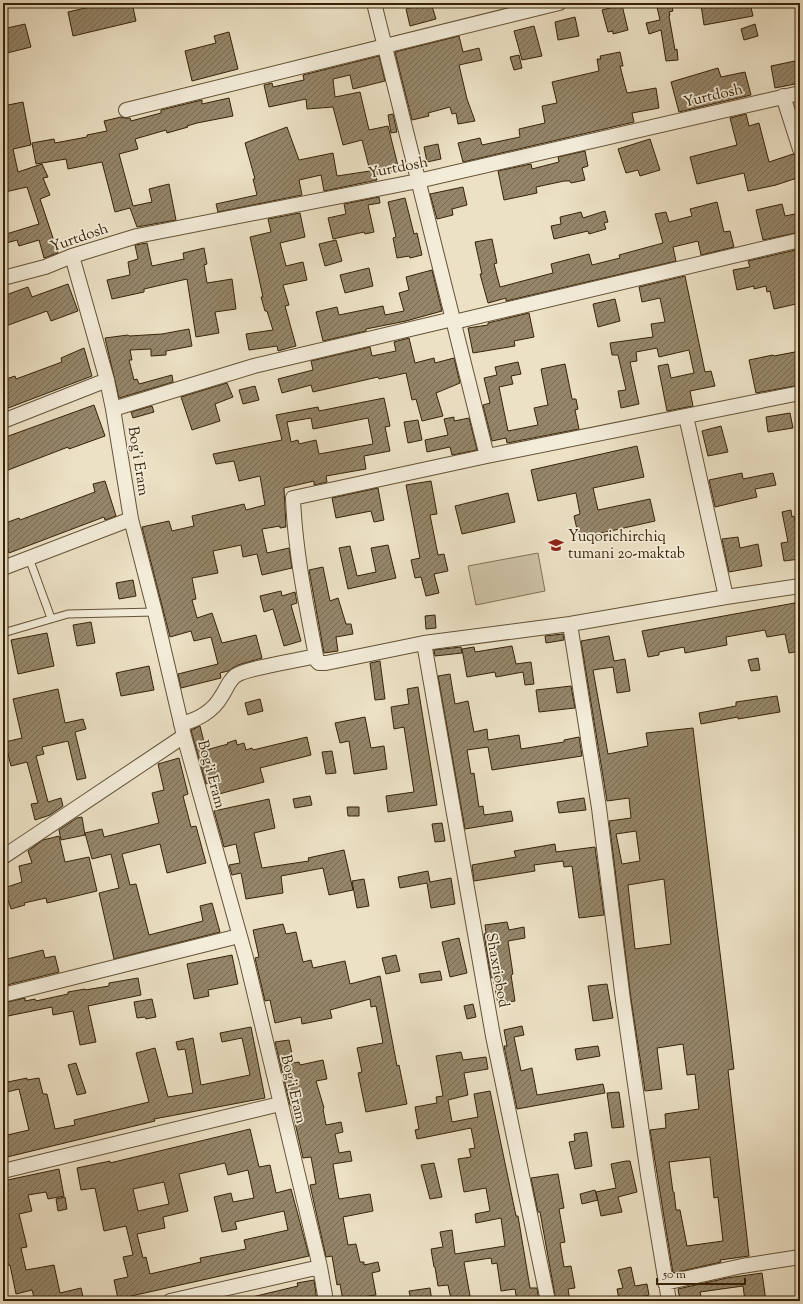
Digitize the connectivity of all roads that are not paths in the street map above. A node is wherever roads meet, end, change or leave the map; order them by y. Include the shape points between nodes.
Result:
1 (374, 3) edge
2 (559, 3) edge
3 (384, 46) junction
4 (800, 93) edge
5 (783, 96) junction
6 (126, 110) dead end
7 (800, 149) edge
8 (418, 181) junction
9 (800, 240) edge
10 (72, 256) junction
11 (3, 278) edge
12 (454, 320) junction
13 (107, 380) junction
14 (800, 392) edge
15 (113, 409) junction
16 (686, 416) junction
17 (3, 421) edge
18 (487, 456) junction
19 (131, 519) junction
20 (29, 558) junction
21 (3, 568) edge
22 (800, 586) edge
23 (726, 597) junction
24 (155, 612) junction
25 (51, 618) junction
26 (570, 624) junction
27 (3, 633) edge
28 (424, 643) junction
29 (316, 656) junction
30 (183, 730) junction
31 (3, 857) edge
32 (239, 936) junction
33 (3, 995) edge
34 (280, 1104) junction
35 (3, 1171) edge
36 (800, 1257) edge
37 (320, 1267) junction
38 (665, 1283) junction
39 (170, 1301) edge
40 (326, 1301) edge
41 (548, 1301) edge
42 (669, 1301) edge

1 - 3 street
2 - 3 street
3 - 6 street
3 - 8 street
4 - 5 street, Yurtdosh
5 - 7 street
5 - 8 street, Yurtdosh
8 - 10 street, Yurtdosh via 137,236
8 - 12 street
9 - 12 street
10 - 11 street, Yurtdosh via 45,267
10 - 13 street, Bog'i Eram
12 - 15 street via 254,366
12 - 18 street
13 - 15 street, Bog'i Eram
13 - 17 street
14 - 16 street
15 - 19 street, Bog'i Eram
16 - 18 street
16 - 23 street
18 - 29 street via 293,498 307,612
19 - 20 street
19 - 24 street, Bog'i Eram
20 - 21 street
20 - 25 lane
22 - 23 street
23 - 26 street
24 - 25 lane via 68,614
24 - 30 street, Bog'i Eram
25 - 27 lane
26 - 28 street
26 - 38 street via 599,808 623,1000
28 - 29 street via 326,664 320,664
28 - 41 street, Shaxriobod via 492,1036
29 - 30 street via 236,676 211,709
30 - 31 street
30 - 32 street, Bog'i Eram
32 - 33 street
32 - 34 street, Bog'i Eram
34 - 35 street
34 - 37 street, Bog'i Eram
36 - 38 street via 742,1266
37 - 39 street
37 - 40 street, Bog'i Eram
38 - 42 street

